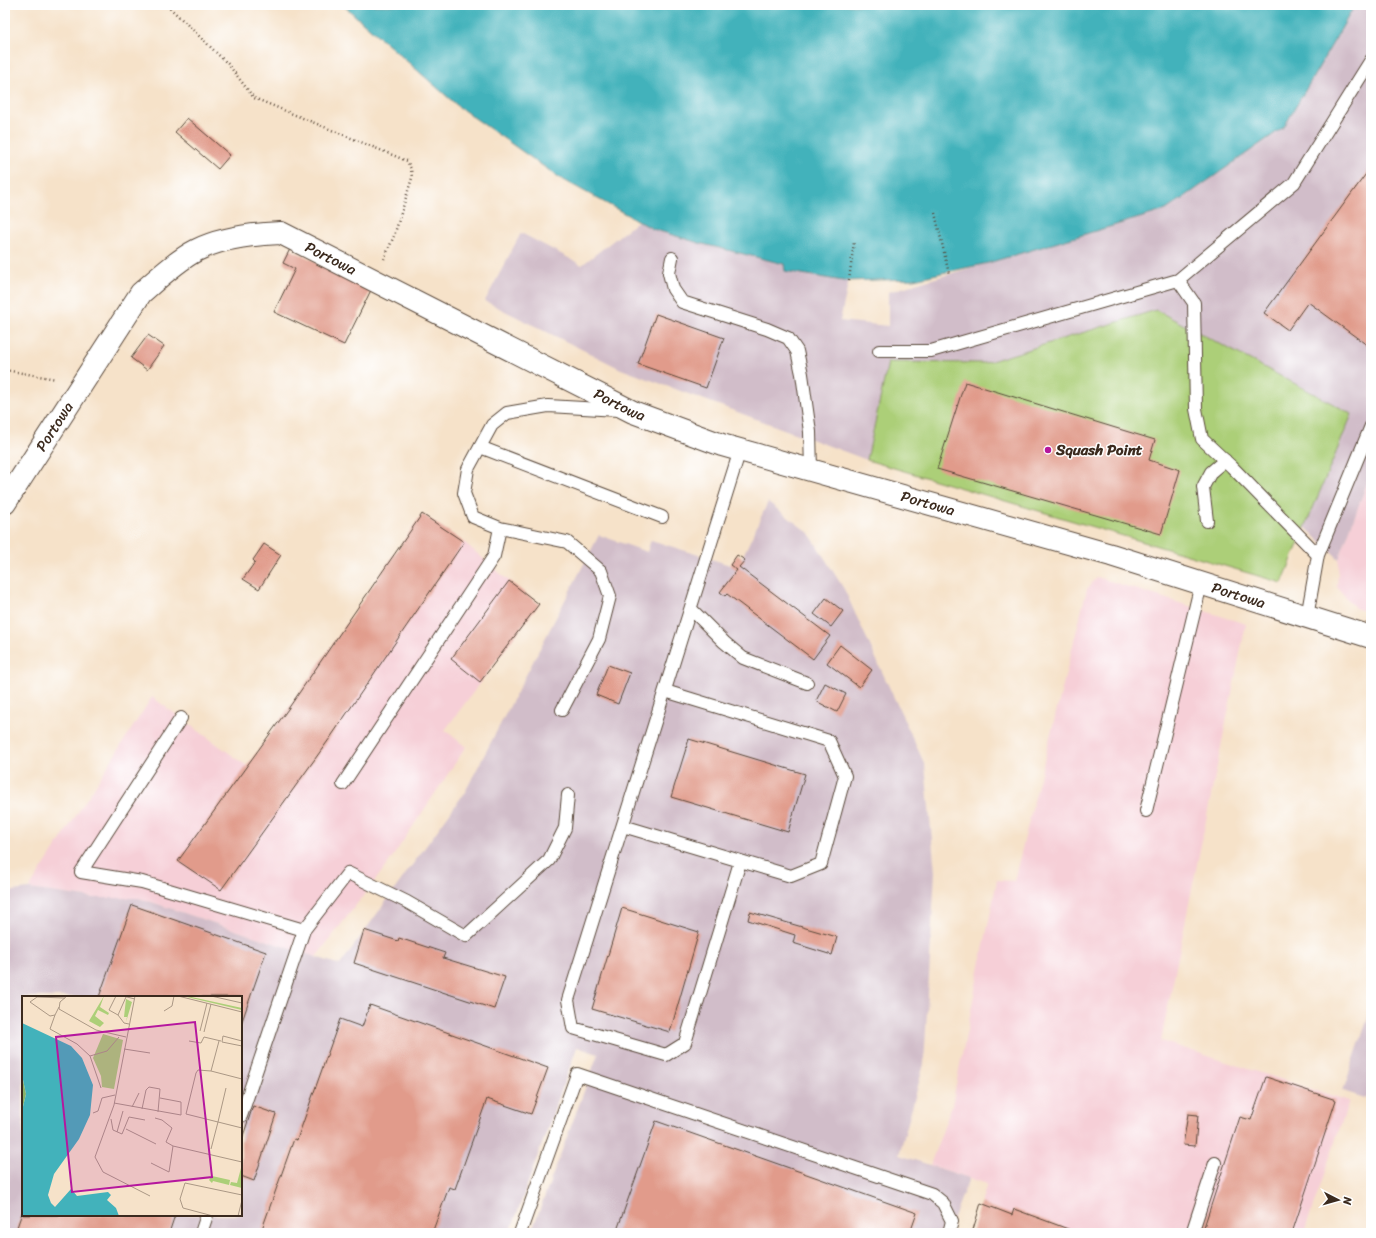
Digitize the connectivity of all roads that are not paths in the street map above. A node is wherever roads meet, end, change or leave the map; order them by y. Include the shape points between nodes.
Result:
1 (1371, 60) edge
2 (672, 258) dead end
3 (1178, 280) junction
4 (880, 351) dead end
5 (633, 412) junction
6 (1371, 426) edge
7 (480, 447) junction
8 (740, 450) junction
9 (1225, 460) junction
10 (811, 470) junction
11 (5, 503) edge
12 (662, 517) dead end
13 (1207, 522) dead end
14 (500, 528) junction
15 (1318, 555) junction
16 (1201, 584) junction
17 (691, 609) junction
18 (1307, 617) junction
19 (1371, 637) edge
20 (807, 683) dead end
21 (665, 691) junction
22 (562, 710) dead end
23 (181, 718) dead end
24 (343, 784) dead end
25 (568, 795) dead end
26 (1146, 811) dead end
27 (623, 826) junction
28 (740, 862) junction
29 (304, 930) junction
30 (242, 1113) edge
31 (1215, 1163) dead end
32 (207, 1216) edge
33 (201, 1233) edge
34 (520, 1233) edge
35 (949, 1233) edge
36 (1192, 1233) edge

1 - 3 lane via 1294,183
2 - 10 lane via 669,273 673,289 682,302 767,329 788,338 797,351 810,432
3 - 4 lane via 931,350
3 - 9 lane via 1194,303 1196,409 1202,439
5 - 7 lane via 548,406 507,413 492,425
5 - 8 street, Portowa
5 - 11 street, Portowa via 281,233 260,234 226,240 197,250 141,292
6 - 15 lane
7 - 12 lane
7 - 14 lane via 468,469 464,493 473,517
8 - 10 street, Portowa
8 - 17 lane
9 - 13 lane via 1211,472 1203,487
9 - 15 lane
10 - 16 street, Portowa via 1111,555
14 - 22 lane via 567,542 601,571 610,596 599,639
14 - 24 lane via 494,556
15 - 18 lane
16 - 18 street, Portowa
16 - 26 lane
17 - 20 lane via 743,658
17 - 21 lane
18 - 19 street, Portowa
21 - 27 lane
21 - 28 lane via 829,741 845,776 821,864 791,876
23 - 29 lane via 81,872 142,882
25 - 29 lane via 565,828 549,860 466,936 407,902 348,873
27 - 28 lane
27 - 28 lane via 568,1000 573,1028 666,1055 685,1043
29 - 30 lane
31 - 36 lane
32 - 33 lane
34 - 35 lane via 576,1074 932,1194 943,1203 952,1221

